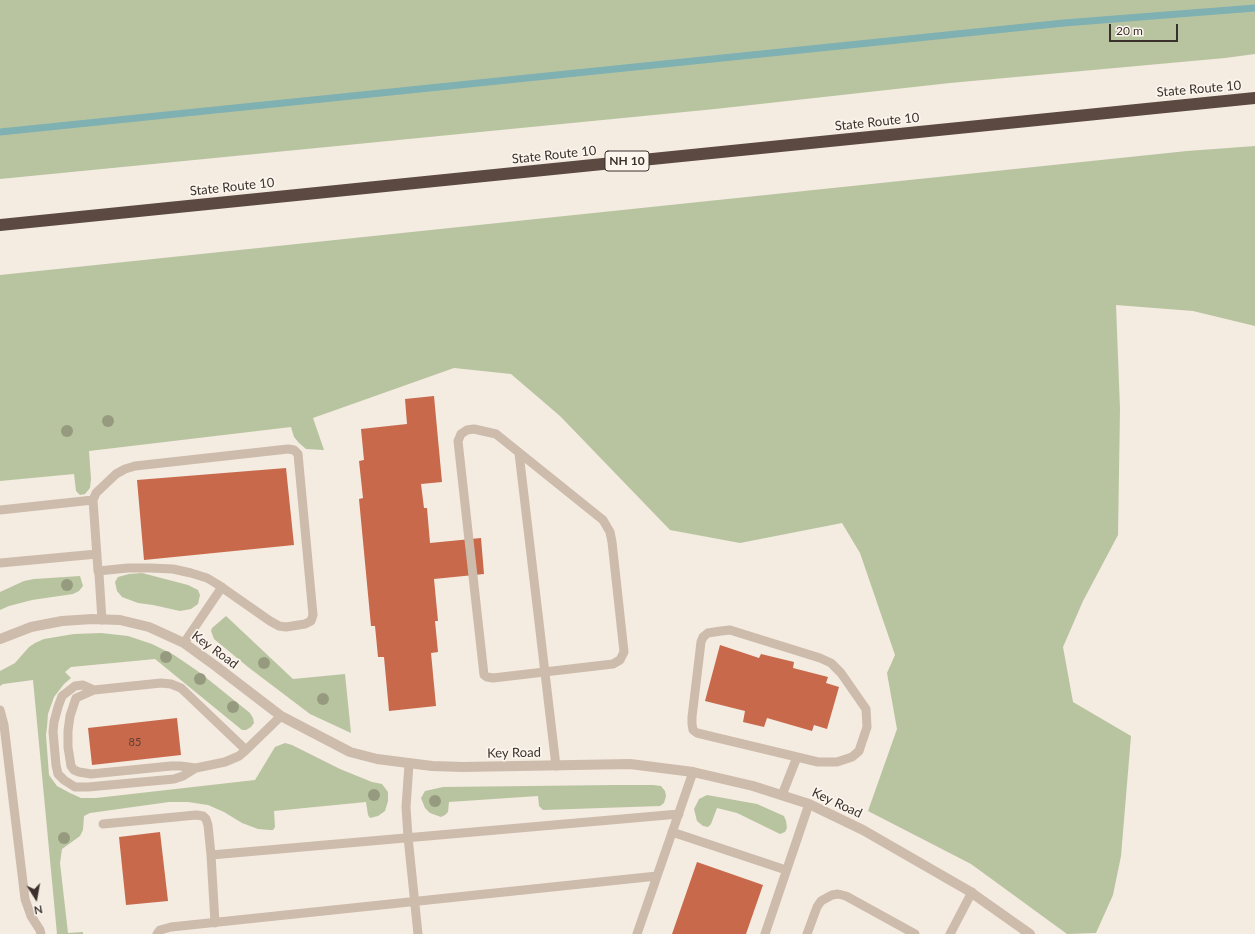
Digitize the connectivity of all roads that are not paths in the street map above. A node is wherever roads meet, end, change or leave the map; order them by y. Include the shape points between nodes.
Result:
1 (1255, 98) edge
2 (0, 225) edge
3 (519, 453) junction
4 (93, 500) junction
5 (0, 510) edge
6 (97, 554) junction
7 (0, 563) edge
8 (98, 571) junction
9 (222, 587) junction
10 (102, 620) junction
11 (0, 638) edge
12 (184, 643) junction
13 (545, 672) junction
14 (94, 690) junction
15 (0, 710) edge
16 (281, 716) junction
17 (246, 750) junction
18 (797, 757) junction
19 (409, 764) junction
20 (556, 766) junction
21 (196, 768) junction
22 (694, 772) junction
23 (782, 795) junction
24 (809, 804) junction
25 (679, 814) junction
26 (103, 824) dead end
27 (672, 832) junction
28 (408, 837) junction
29 (211, 854) junction
30 (786, 870) junction
31 (658, 876) junction
32 (972, 892) junction
33 (414, 901) junction
34 (216, 923) junction
35 (41, 934) edge
36 (157, 934) edge
37 (418, 934) edge
38 (637, 934) edge
39 (765, 934) edge
40 (807, 934) edge
41 (915, 934) edge
42 (950, 934) edge
43 (1030, 934) edge

1 - 2 highway, State Route 10 / NH 10
3 - 13 lane
3 - 13 lane via 603,520 612,542 624,652 620,660 613,664
3 - 13 lane via 496,434 474,429 461,434 458,441 484,675 493,678
4 - 5 lane
4 - 6 lane
4 - 9 lane via 96,493 116,474 135,466 294,450 298,454 313,615 311,621 286,627 279,626
6 - 7 lane
6 - 8 lane
8 - 9 lane via 128,568 173,569 207,578
8 - 10 lane
9 - 12 lane
10 - 11 street, Key Road via 62,621 31,627
10 - 12 street, Key Road via 120,620 149,627
12 - 16 street, Key Road
13 - 20 lane
14 - 17 lane via 161,683 181,688
14 - 21 lane via 76,698 70,716 68,747 74,770 91,774 171,766
14 - 21 lane via 82,685 75,686 62,696 53,732 58,774 64,780 75,786 96,786 174,779
15 - 35 lane via 25,899
16 - 17 lane
16 - 19 street, Key Road via 350,752
17 - 21 lane via 225,762
18 - 18 lane via 818,762 836,762 852,757 859,751 868,727 866,709 841,673 831,663 820,658 730,630 708,633 701,642 692,718 694,730 697,733
18 - 23 lane
19 - 20 street, Key Road via 463,768
19 - 28 lane via 406,807
20 - 22 street, Key Road via 630,764
22 - 23 street, Key Road
22 - 25 lane
23 - 24 street, Key Road
24 - 30 lane
24 - 32 street, Key Road via 863,830
25 - 27 lane
25 - 28 lane
26 - 29 lane via 202,816 208,825
27 - 30 lane
27 - 31 lane
28 - 29 lane
28 - 33 lane
29 - 34 lane
30 - 39 lane
31 - 33 lane
31 - 38 lane
32 - 42 lane
32 - 43 street, Key Road
33 - 34 lane
33 - 37 lane
34 - 36 lane via 171,927 160,930
40 - 41 lane via 821,901 838,894

